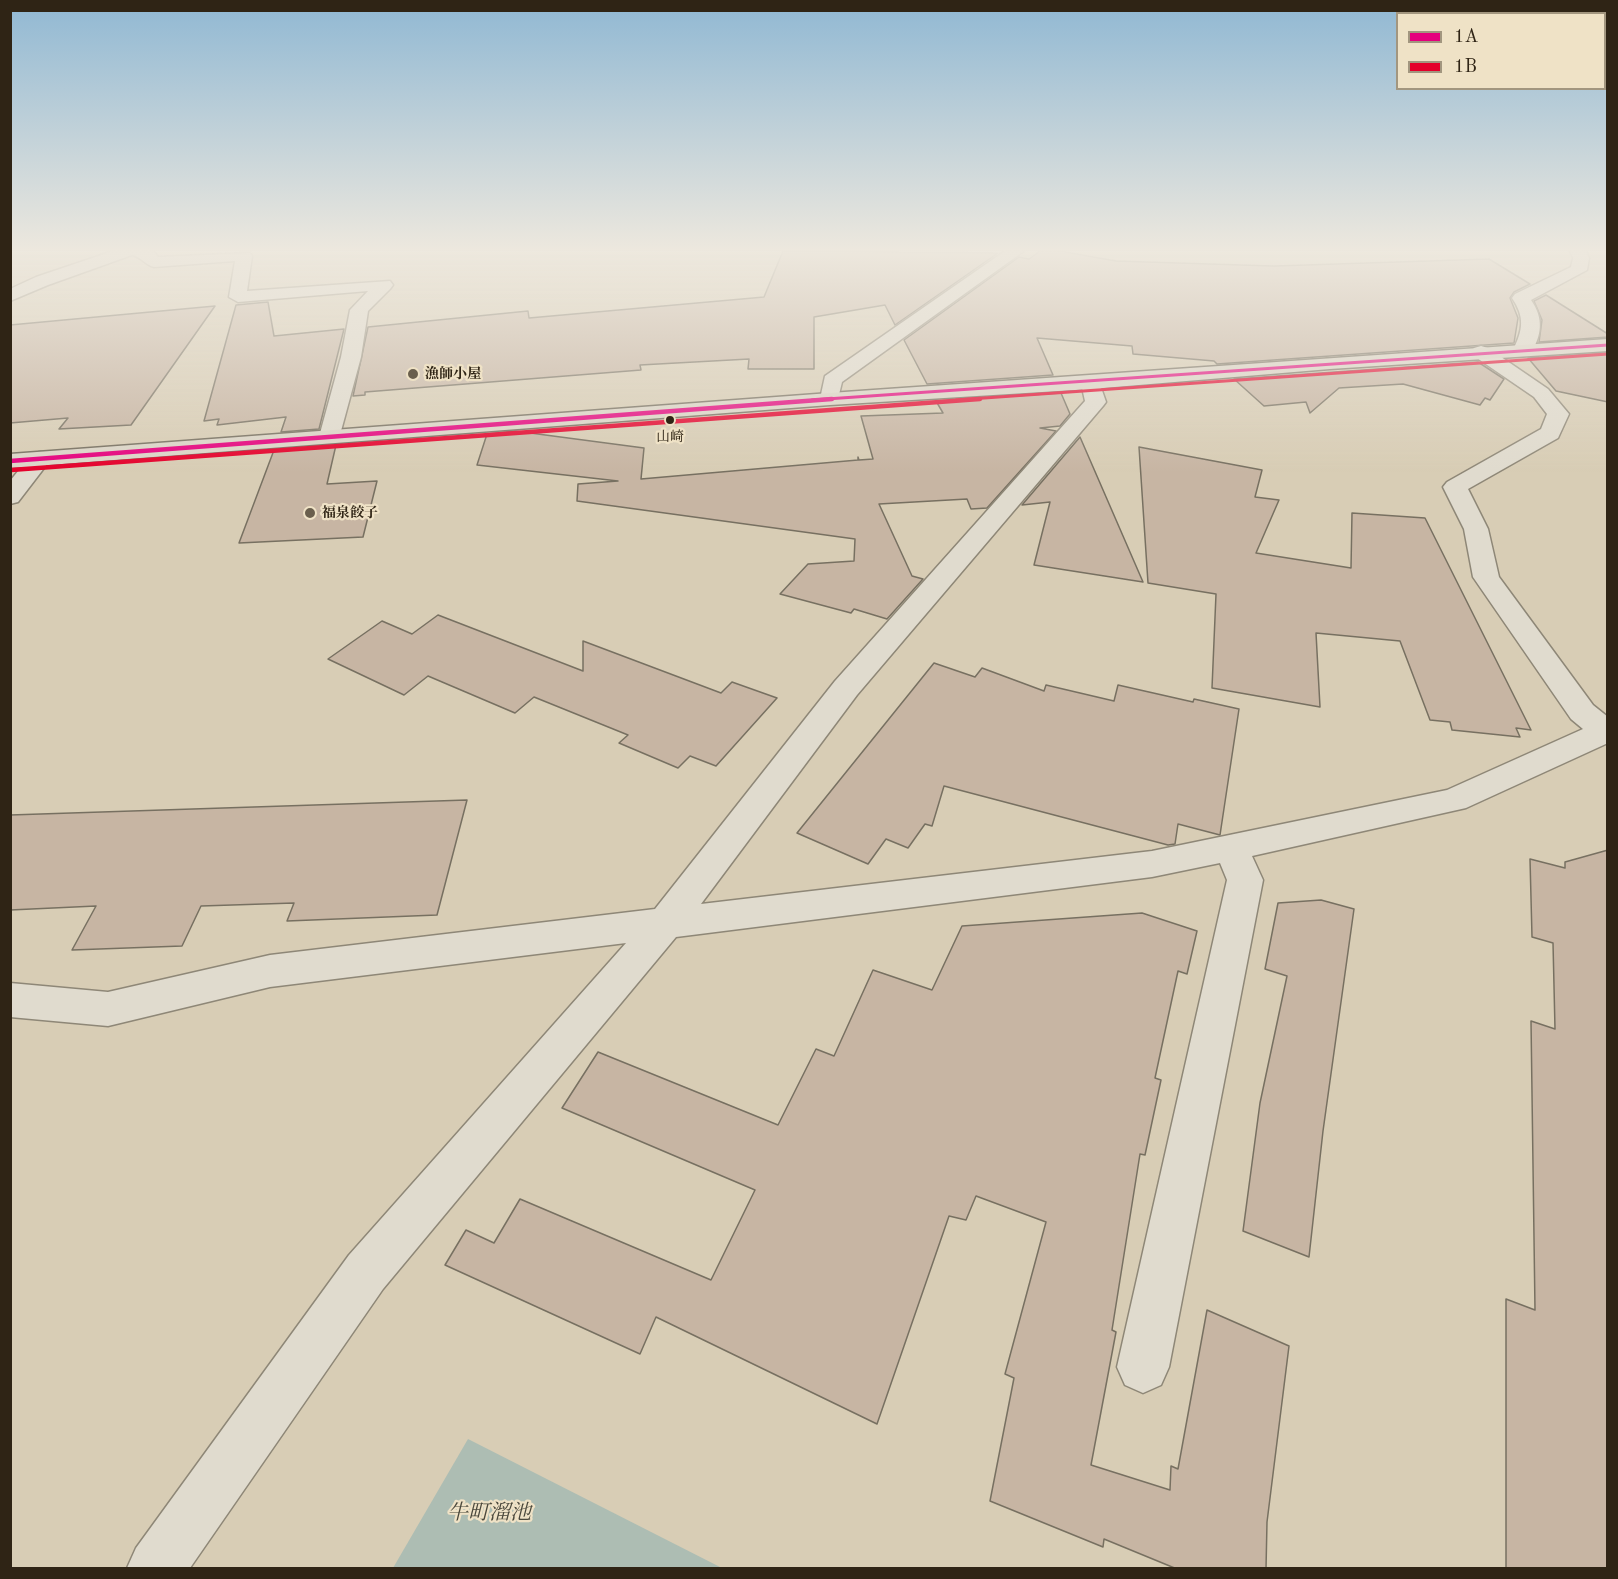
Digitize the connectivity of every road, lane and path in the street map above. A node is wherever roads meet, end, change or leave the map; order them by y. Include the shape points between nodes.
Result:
1 (357, 325) edge
2 (911, 325) edge
3 (1532, 325) edge
4 (1608, 345) edge
5 (1522, 350) junction
6 (1481, 352) junction
7 (1091, 383) junction
8 (830, 399) junction
9 (330, 437) junction
10 (40, 459) junction
11 (10, 461) edge
12 (10, 497) edge
13 (1606, 730) edge
14 (1231, 848) junction
15 (664, 924) junction
16 (10, 1000) edge
17 (1143, 1367) dead end
18 (156, 1569) edge

1 - 9 street
2 - 8 street via 832,380
3 - 5 street
4 - 5 highway
5 - 6 highway
6 - 7 highway
6 - 13 street via 1541,393 1558,414 1550,433 1455,487 1476,529 1486,577 1582,712
7 - 8 highway
7 - 15 street via 1096,402 846,688
8 - 9 highway
9 - 10 highway
10 - 11 highway
10 - 12 street
13 - 14 street via 1454,800
14 - 15 street via 1152,864
14 - 17 street via 1245,880
15 - 16 street via 270,970 108,1009
15 - 18 street via 366,1272

